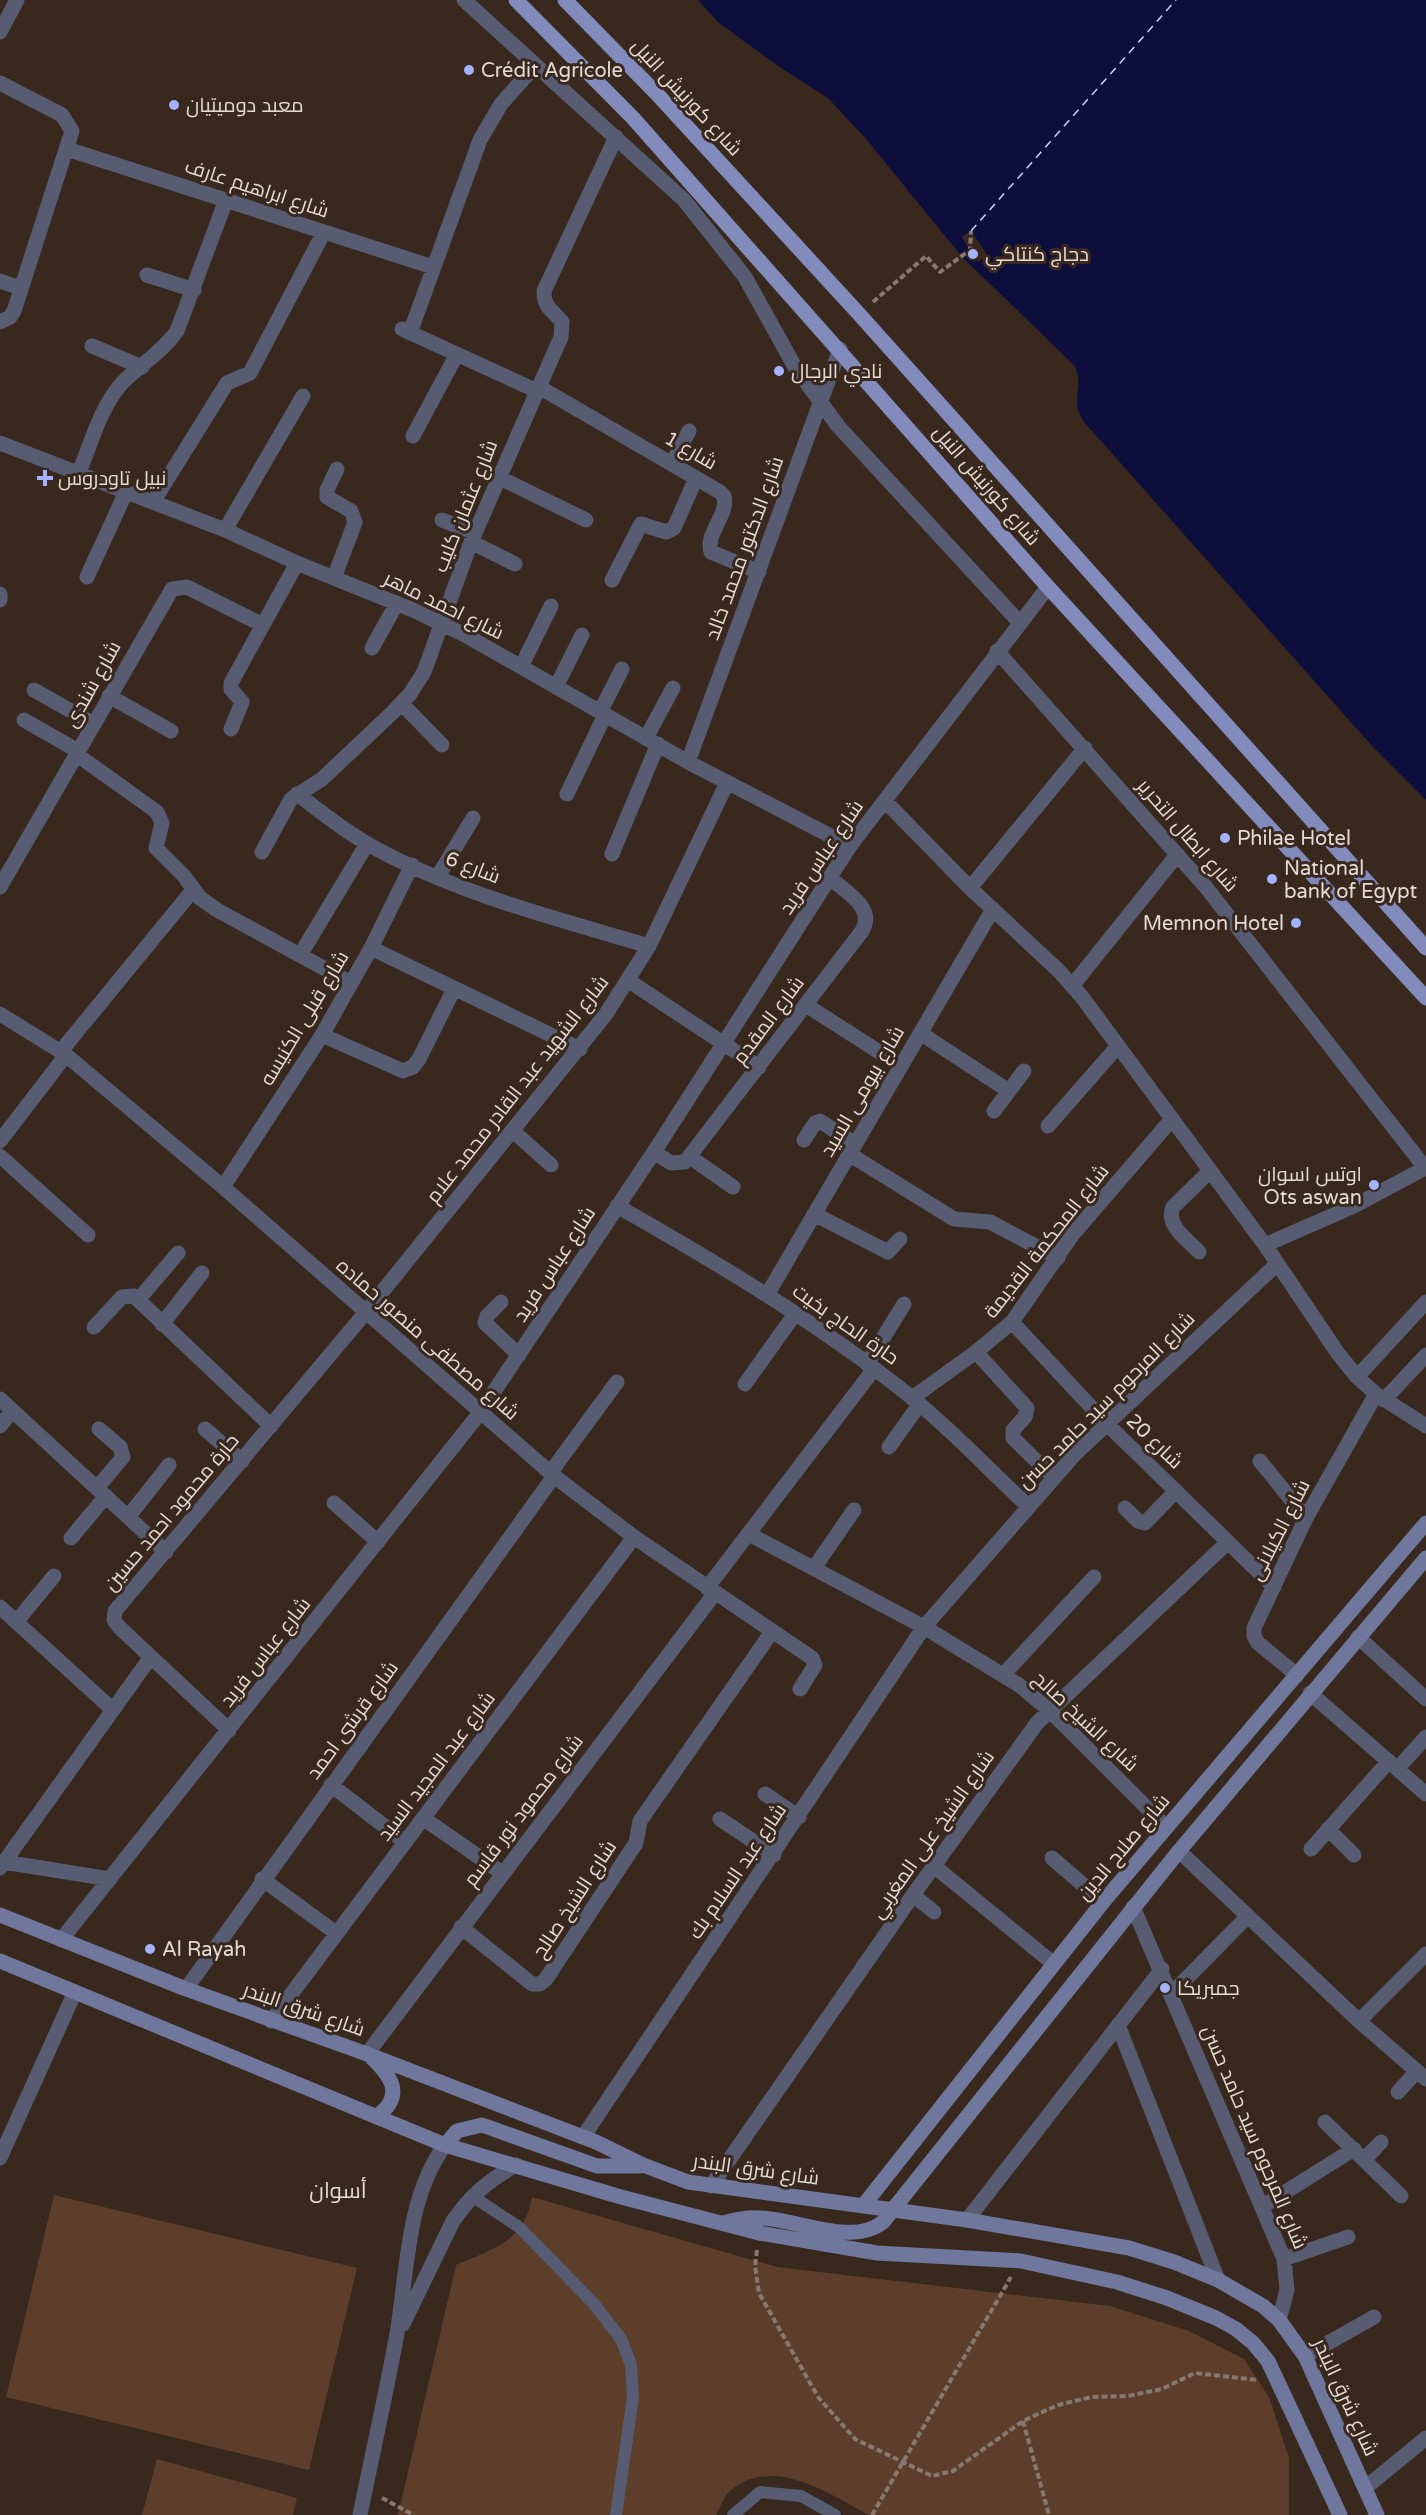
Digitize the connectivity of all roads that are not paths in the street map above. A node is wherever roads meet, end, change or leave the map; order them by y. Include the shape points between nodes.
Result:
1 (17, 0) edge
2 (464, 0) edge
3 (516, 0) edge
4 (565, 0) edge
5 (0, 32) edge
6 (535, 66) junction
7 (0, 83) edge
8 (616, 137) junction
9 (67, 149) junction
10 (226, 200) junction
11 (324, 232) junction
12 (433, 267) junction
13 (147, 275) dead end
14 (0, 281) edge
15 (21, 288) junction
16 (194, 290) junction
17 (0, 322) edge
18 (92, 346) dead end
19 (840, 349) junction
20 (457, 354) junction
21 (142, 367) junction
22 (538, 389) junction
23 (303, 396) dead end
24 (819, 401) junction
25 (689, 431) dead end
26 (412, 436) dead end
27 (0, 443) edge
28 (672, 464) junction
29 (337, 469) dead end
30 (78, 475) junction
31 (498, 477) junction
32 (696, 478) junction
33 (126, 492) junction
34 (153, 502) junction
35 (442, 520) dead end
36 (586, 520) dead end
37 (225, 530) junction
38 (473, 538) junction
39 (297, 563) junction
40 (515, 564) dead end
41 (759, 572) junction
42 (87, 577) dead end
43 (334, 578) junction
44 (612, 580) dead end
45 (1048, 587) junction
46 (0, 594) edge
47 (0, 600) edge
48 (397, 603) junction
49 (551, 606) dead end
50 (1020, 623) junction
51 (442, 624) junction
52 (263, 625) junction
53 (582, 636) dead end
54 (372, 648) dead end
55 (997, 651) junction
56 (520, 667) junction
57 (622, 669) dead end
58 (556, 687) junction
59 (673, 688) dead end
60 (34, 690) dead end
61 (109, 696) junction
62 (401, 703) junction
63 (603, 713) junction
64 (24, 720) dead end
65 (94, 723) junction
66 (231, 729) dead end
67 (171, 731) dead end
68 (652, 741) junction
69 (442, 745) dead end
70 (1085, 748) junction
71 (77, 752) junction
72 (688, 762) junction
73 (727, 783) junction
74 (297, 794) junction
75 (567, 794) dead end
76 (885, 801) junction
77 (472, 818) dead end
78 (367, 844) junction
79 (850, 846) junction
80 (262, 852) dead end
81 (612, 854) dead end
82 (1177, 855) junction
83 (412, 865) junction
84 (438, 876) junction
85 (830, 878) junction
86 (0, 887) edge
87 (970, 888) junction
88 (194, 890) junction
89 (993, 909) junction
90 (649, 946) junction
91 (371, 948) junction
92 (1426, 948) edge
93 (300, 955) junction
94 (629, 981) junction
95 (351, 983) junction
96 (1072, 986) junction
97 (454, 989) junction
98 (1426, 998) edge
99 (806, 1005) junction
100 (0, 1014) edge
101 (920, 1033) junction
102 (322, 1035) junction
103 (723, 1043) junction
104 (1118, 1046) junction
105 (580, 1049) junction
106 (63, 1053) junction
107 (901, 1066) junction
108 (759, 1067) junction
109 (1024, 1071) dead end
110 (1009, 1091) junction
111 (994, 1111) dead end
112 (1172, 1119) junction
113 (1048, 1126) dead end
114 (513, 1131) junction
115 (804, 1140) dead end
116 (0, 1141) edge
117 (852, 1149) junction
118 (654, 1152) junction
119 (0, 1156) edge
120 (690, 1156) junction
121 (551, 1165) dead end
122 (1426, 1168) edge
123 (1210, 1171) junction
124 (223, 1187) junction
125 (733, 1187) dead end
126 (617, 1206) junction
127 (814, 1214) junction
128 (88, 1235) dead end
129 (900, 1239) dead end
130 (1265, 1245) junction
131 (1198, 1252) dead end
132 (178, 1253) dead end
133 (1058, 1258) junction
134 (1277, 1263) junction
135 (202, 1273) dead end
136 (767, 1295) junction
137 (138, 1300) junction
138 (501, 1302) dead end
139 (1426, 1302) edge
140 (904, 1304) dead end
141 (366, 1312) junction
142 (795, 1314) junction
143 (1012, 1322) junction
144 (162, 1324) junction
145 (94, 1327) dead end
146 (976, 1352) junction
147 (519, 1355) junction
148 (1426, 1355) edge
149 (871, 1367) junction
150 (1357, 1377) junction
151 (617, 1382) dead end
152 (745, 1384) dead end
153 (1380, 1397) junction
154 (0, 1399) edge
155 (916, 1401) junction
156 (12, 1411) junction
157 (479, 1414) junction
158 (1106, 1423) junction
159 (0, 1426) edge
160 (271, 1426) junction
161 (1426, 1426) edge
162 (99, 1429) dead end
163 (205, 1429) dead end
164 (889, 1447) dead end
165 (242, 1461) junction
166 (1260, 1461) dead end
167 (169, 1465) dead end
168 (552, 1474) junction
169 (1054, 1478) junction
170 (1176, 1491) junction
171 (101, 1492) junction
172 (334, 1503) dead end
173 (1028, 1506) junction
174 (1125, 1508) dead end
175 (854, 1510) dead end
176 (128, 1517) junction
177 (1306, 1518) junction
178 (1426, 1523) edge
179 (749, 1534) junction
180 (634, 1537) junction
181 (71, 1538) dead end
182 (378, 1542) junction
183 (1228, 1542) junction
184 (166, 1551) junction
185 (1424, 1563) edge
186 (814, 1568) junction
187 (54, 1576) dead end
188 (1094, 1577) dead end
189 (1274, 1587) junction
190 (711, 1590) junction
191 (0, 1607) edge
192 (16, 1622) junction
193 (924, 1627) junction
194 (771, 1633) junction
195 (1358, 1637) junction
196 (150, 1658) junction
197 (1296, 1675) junction
198 (1003, 1676) junction
199 (800, 1689) dead end
200 (1310, 1693) junction
201 (1426, 1699) edge
202 (113, 1710) junction
203 (1049, 1710) junction
204 (229, 1730) junction
205 (1426, 1737) edge
206 (1393, 1765) junction
207 (331, 1785) junction
208 (765, 1794) dead end
209 (1426, 1794) edge
210 (799, 1817) junction
211 (423, 1818) junction
212 (720, 1819) dead end
213 (1166, 1827) junction
214 (1328, 1829) junction
215 (405, 1842) junction
216 (1311, 1849) dead end
217 (1179, 1851) junction
218 (774, 1855) junction
219 (1354, 1855) dead end
220 (1052, 1858) dead end
221 (2, 1864) edge
222 (934, 1866) junction
223 (502, 1873) junction
224 (111, 1879) junction
225 (262, 1879) junction
226 (913, 1895) junction
227 (1103, 1902) junction
228 (1133, 1907) junction
229 (934, 1912) dead end
230 (0, 1915) edge
231 (1247, 1917) junction
232 (461, 1927) junction
233 (336, 1933) junction
234 (61, 1940) junction
235 (1426, 1954) edge
236 (0, 1961) edge
237 (1054, 1965) junction
238 (1162, 1969) junction
239 (186, 1989) junction
240 (75, 1992) junction
241 (1172, 1993) junction
242 (271, 2021) junction
243 (1359, 2021) junction
244 (1118, 2025) junction
245 (367, 2054) junction
246 (1421, 2075) edge
247 (1398, 2092) dead end
248 (376, 2117) junction
249 (1325, 2122) dead end
250 (583, 2137) junction
251 (1381, 2142) dead end
252 (445, 2145) junction
253 (1359, 2155) junction
254 (0, 2158) edge
255 (516, 2165) junction
256 (644, 2166) junction
257 (711, 2186) junction
258 (472, 2196) junction
259 (1401, 2196) dead end
260 (863, 2206) junction
261 (1263, 2206) junction
262 (893, 2210) junction
263 (967, 2220) junction
264 (721, 2224) junction
265 (1348, 2237) dead end
266 (1284, 2259) junction
267 (1218, 2280) junction
268 (1374, 2317) dead end
269 (1279, 2320) junction
270 (396, 2338) junction
271 (1305, 2356) junction
272 (1426, 2438) edge
273 (1365, 2488) junction
274 (360, 2515) edge
275 (616, 2515) edge
276 (733, 2515) edge
277 (835, 2515) edge
278 (1340, 2515) edge
279 (1377, 2515) edge

1 - 5 street
2 - 6 street
3 - 19 main road, شارع كورنيش النيل via 633,118
4 - 92 main road, شارع كورنيش النيل via 859,314
6 - 8 street
6 - 12 street via 501,104 480,140
7 - 9 street via 62,115 72,131
8 - 22 street, شارع عثمان كليب via 544,291 544,302 562,322 563,330
8 - 24 street via 684,200 716,237 745,277 795,368
9 - 10 street, شارع ابراهيم عارف
9 - 15 street
10 - 11 street, شارع ابراهيم عارف
10 - 16 street
11 - 12 street, شارع ابراهيم عارف
11 - 34 street via 250,373 227,383
12 - 20 street, شارع 1 via 406,331
13 - 16 street
14 - 15 street
15 - 17 street via 10,317
16 - 21 street via 177,331
18 - 21 street
19 - 24 street, شارع الدكتور محمد خالد
19 - 45 main road, شارع كورنيش النيل
20 - 22 street, شارع 1
20 - 26 street
21 - 30 street via 123,382 109,401
22 - 28 street, شارع 1
22 - 31 street, شارع عثمان كليب
23 - 37 street
24 - 41 street, شارع الدكتور محمد خالد
24 - 50 street
25 - 28 street
27 - 30 street, شارع احمد ماهر
28 - 32 street, شارع 1
29 - 43 street via 327,497 351,511 355,522
30 - 33 street, شارع احمد ماهر
31 - 36 street
31 - 38 street, شارع عثمان كليب
32 - 41 street, شارع 1 via 720,492 726,501 710,543 711,552
32 - 44 street via 674,528 666,532 641,524
33 - 34 street, شارع احمد ماهر
33 - 42 street
34 - 37 street, شارع احمد ماهر
35 - 38 street
37 - 39 street, شارع احمد ماهر
38 - 40 street
38 - 51 street, شارع عثمان كليب
39 - 43 street, شارع احمد ماهر
39 - 52 street
41 - 72 street, شارع الدكتور محمد خالد
43 - 48 street, شارع احمد ماهر
45 - 50 street, شارع عباس فريد
45 - 98 main road, شارع كورنيش النيل
46 - 47 street
48 - 51 street, شارع احمد ماهر
48 - 54 street
49 - 56 street
50 - 55 street, شارع عباس فريد
51 - 56 street, شارع احمد ماهر
51 - 62 street, شارع عثمان كليب via 424,672
52 - 61 street, شارع شندى via 187,587 172,589
52 - 66 street via 231,683 231,689 242,702
53 - 58 street
55 - 70 street, شارع ابطال التحرير
55 - 76 street, شارع عباس فريد
56 - 58 street, شارع احمد ماهر
57 - 63 street
58 - 63 street, شارع احمد ماهر
59 - 68 street
60 - 65 street
61 - 65 street, شارع شندى
61 - 67 street
62 - 69 street
62 - 74 street, شارع عثمان كليب via 321,779
63 - 68 street, شارع احمد ماهر
63 - 75 street
64 - 71 street
65 - 71 street, شارع شندى
68 - 72 street, شارع احمد ماهر
68 - 81 street
70 - 82 street, شارع ابطال التحرير
70 - 87 street
71 - 86 street, شارع شندى
71 - 88 street via 158,812 162,823 156,848
72 - 73 street, شارع احمد ماهر
73 - 79 street, شارع احمد ماهر
73 - 90 street, شارع الشهيد عبد القادر محمد علام
74 - 78 street, شارع 6
74 - 80 street, شارع عثمان كليب via 286,806
76 - 79 street, شارع عباس فريد
76 - 87 street
77 - 84 street
78 - 83 street, شارع 6
78 - 93 street
79 - 85 street, شارع عباس فريد
82 - 96 street
82 - 122 street, شارع ابطال التحرير
83 - 84 street, شارع 6
83 - 91 street, شارع قبلى الكنيسه
84 - 90 street, شارع 6
85 - 99 street, شارع المقدم via 864,908 866,924
85 - 103 street, شارع عباس فريد
87 - 89 street
88 - 93 street via 235,921
88 - 106 street
89 - 96 street
89 - 101 street, شارع بيومى السيد
90 - 94 street, شارع الشهيد عبد القادر محمد علام
91 - 95 street, شارع قبلى الكنيسه
91 - 97 street
93 - 95 street
94 - 103 street
94 - 105 street, شارع الشهيد عبد القادر محمد علام
95 - 102 street, شارع قبلى الكنيسه
96 - 104 street
97 - 102 street via 419,1059 403,1071
97 - 105 street
99 - 107 street
99 - 108 street, شارع المقدم
100 - 106 street, شارع مصطفى منصور حماده
101 - 107 street, شارع بيومى السيد
101 - 110 street
102 - 124 street, شارع قبلى الكنيسه
103 - 108 street
103 - 118 street, شارع عباس فريد
104 - 112 street
104 - 113 street
105 - 114 street, شارع الشهيد عبد القادر محمد علام
106 - 116 street
106 - 124 street, شارع مصطفى منصور حماده
107 - 117 street, شارع بيومى السيد
108 - 120 street, شارع المقدم
109 - 110 street
110 - 111 street
112 - 123 street
112 - 133 street, شارع المحكمة القديمة via 1073,1234
114 - 121 street
114 - 141 street, شارع الشهيد عبد القادر محمد علام
115 - 117 street via 820,1120
117 - 127 street, شارع بيومى السيد
117 - 133 street via 954,1219 990,1222
118 - 120 street via 678,1164
118 - 126 street, شارع عباس فريد
119 - 128 street
120 - 125 street
122 - 130 street via 1346,1210
123 - 130 street
123 - 131 street via 1173,1207 1170,1217
124 - 141 street, شارع مصطفى منصور حماده
126 - 136 street, حارة الحاج بخيت
126 - 147 street, شارع عباس فريد
127 - 129 street via 888,1252
127 - 136 street, شارع بيومى السيد
130 - 134 street
132 - 137 street
133 - 143 street, شارع المحكمة القديمة
134 - 150 street
134 - 158 street, شارع المرحوم سيد حامد حسن
135 - 144 street
136 - 142 street, حارة الحاج بخيت
137 - 144 street
137 - 145 street via 134,1296 122,1297
138 - 147 street via 485,1323
139 - 150 street
140 - 149 street, شارع محمود نور قاسم
141 - 157 street, شارع مصطفى منصور حماده
141 - 160 street, حارة محمود احمد حسين
142 - 149 street, حارة الحاج بخيت
142 - 152 street
143 - 146 street, شارع المحكمة القديمة
143 - 158 street, شارع 20
144 - 160 street
146 - 155 street, شارع المحكمة القديمة
146 - 169 street via 1027,1408 1025,1417 1013,1430 1013,1438
147 - 157 street, شارع عباس فريد
148 - 153 street, شارع الكيلانى
149 - 155 street, حارة الحاج بخيت
149 - 179 street, شارع محمود نور قاسم
150 - 153 street
151 - 168 street, شارع قرشى احمد
153 - 161 street
153 - 177 street, شارع الكيلانى
154 - 156 street
155 - 164 street, شارع المحكمة القديمة
155 - 173 street, حارة الحاج بخيت
156 - 159 street
156 - 171 street
157 - 168 street, شارع مصطفى منصور حماده
157 - 182 street, شارع عباس فريد
158 - 169 street, شارع المرحوم سيد حامد حسن
158 - 170 street, شارع 20
160 - 165 street, حارة محمود احمد حسين
162 - 171 street via 120,1447 123,1457
163 - 165 street
165 - 184 street, حارة محمود احمد حسين
166 - 177 street
167 - 176 street
168 - 180 street, شارع مصطفى منصور حماده
168 - 207 street, شارع قرشى احمد
169 - 173 street, شارع المرحوم سيد حامد حسن
170 - 174 street via 1145,1523
170 - 183 street, شارع 20
171 - 176 street
171 - 181 street
172 - 182 street
173 - 193 street, شارع المرحوم سيد حامد حسن
175 - 186 street
176 - 184 street
177 - 189 street, شارع الكيلانى
178 - 197 main road, شارع صلاح الدين
179 - 186 street, شارع الشيخ صالح
179 - 190 street, شارع محمود نور قاسم
180 - 190 street, شارع مصطفى منصور حماده
180 - 211 street, شارع عبد المجيد السيد
182 - 204 street, شارع عباس فريد
183 - 189 street, شارع 20
183 - 203 street, شارع الشيخ على المغربي
184 - 196 street, حارة محمود احمد حسين via 115,1611 114,1620 119,1627
185 - 195 main road
186 - 193 street, شارع الشيخ صالح
187 - 192 street
188 - 198 street
189 - 197 street, شارع الكيلانى via 1254,1628 1254,1636
190 - 194 street, شارع مصطفى منصور حماده
190 - 223 street, شارع محمود نور قاسم
191 - 192 street
192 - 202 street
193 - 198 street, شارع الشيخ صالح
193 - 210 street, شارع عبد السلام بك
194 - 199 street, شارع مصطفى منصور حماده via 814,1661 814,1669
194 - 232 street, شارع الشيخ صالح via 640,1821 636,1843 546,1979 531,1984
195 - 200 main road
195 - 201 street
196 - 202 street
196 - 204 street, حارة محمود احمد حسين
197 - 213 main road, شارع صلاح الدين
198 - 203 street, شارع الشيخ صالح
200 - 206 street
200 - 217 main road
202 - 221 street
203 - 213 street, شارع الشيخ صالح
203 - 222 street, شارع الشيخ على المغربي
204 - 224 street, شارع عباس فريد
205 - 206 street
206 - 209 street
206 - 214 street
207 - 215 street
207 - 225 street, شارع قرشى احمد
208 - 210 street
210 - 218 street, شارع عبد السلام بك
211 - 215 street, شارع عبد المجيد السيد
211 - 223 street
212 - 218 street
213 - 227 main road, شارع صلاح الدين
214 - 216 street
214 - 219 street
215 - 233 street, شارع عبد المجيد السيد
217 - 228 main road
217 - 231 street
218 - 250 street, شارع عبد السلام بك
220 - 227 street
221 - 224 street
222 - 226 street, شارع الشيخ على المغربي
222 - 237 street
223 - 232 street, شارع محمود نور قاسم
224 - 234 street, شارع عباس فريد
225 - 233 street
225 - 239 street, شارع قرشى احمد
226 - 229 street
226 - 257 street, شارع الشيخ على المغربي
227 - 237 main road, شارع صلاح الدين
228 - 238 street, شارع المرحوم سيد حامد حسن
228 - 262 main road
230 - 234 main road, شارع شرق البندر
231 - 241 street
231 - 243 street
232 - 245 street, شارع محمود نور قاسم
233 - 242 street, شارع عبد المجيد السيد
234 - 239 main road, شارع شرق البندر
235 - 243 street
236 - 240 main road
237 - 260 main road, شارع صلاح الدين
238 - 241 street, شارع المرحوم سيد حامد حسن
238 - 244 street
239 - 242 main road, شارع شرق البندر
240 - 248 main road
240 - 254 street
241 - 261 street, شارع المرحوم سيد حامد حسن
242 - 245 main road, شارع شرق البندر
243 - 246 street
244 - 263 street
244 - 267 street
245 - 248 main road via 391,2079 393,2090 391,2101
245 - 250 main road, شارع شرق البندر
246 - 247 street
248 - 252 main road
249 - 253 street
250 - 256 main road, شارع شرق البندر
251 - 253 street
252 - 255 main road
252 - 256 main road via 458,2131 482,2125 597,2166
252 - 270 street via 428,2170 419,2196
253 - 259 street
253 - 261 street
255 - 258 street
255 - 264 main road
256 - 257 main road, شارع شرق البندر
257 - 260 main road, شارع شرق البندر via 780,2192
258 - 270 street via 453,2221
258 - 275 lane via 519,2227 594,2304 621,2338 631,2365 633,2397
260 - 262 main road, شارع شرق البندر
261 - 266 street, شارع المرحوم سيد حامد حسن
262 - 263 main road, شارع شرق البندر
262 - 264 main road via 873,2230 855,2233 762,2217
263 - 267 main road, شارع شرق البندر via 1129,2248
264 - 278 main road via 877,2253 1021,2261 1117,2282 1215,2318 1253,2343 1279,2380
265 - 266 street
266 - 269 street, شارع المرحوم سيد حامد حسن via 1287,2290
267 - 269 main road, شارع شرق البندر
268 - 271 street
269 - 271 main road, شارع شرق البندر
270 - 274 street
271 - 273 main road, شارع شرق البندر
272 - 273 street
273 - 279 main road, شارع شرق البندر
276 - 277 lane via 760,2492 801,2496

